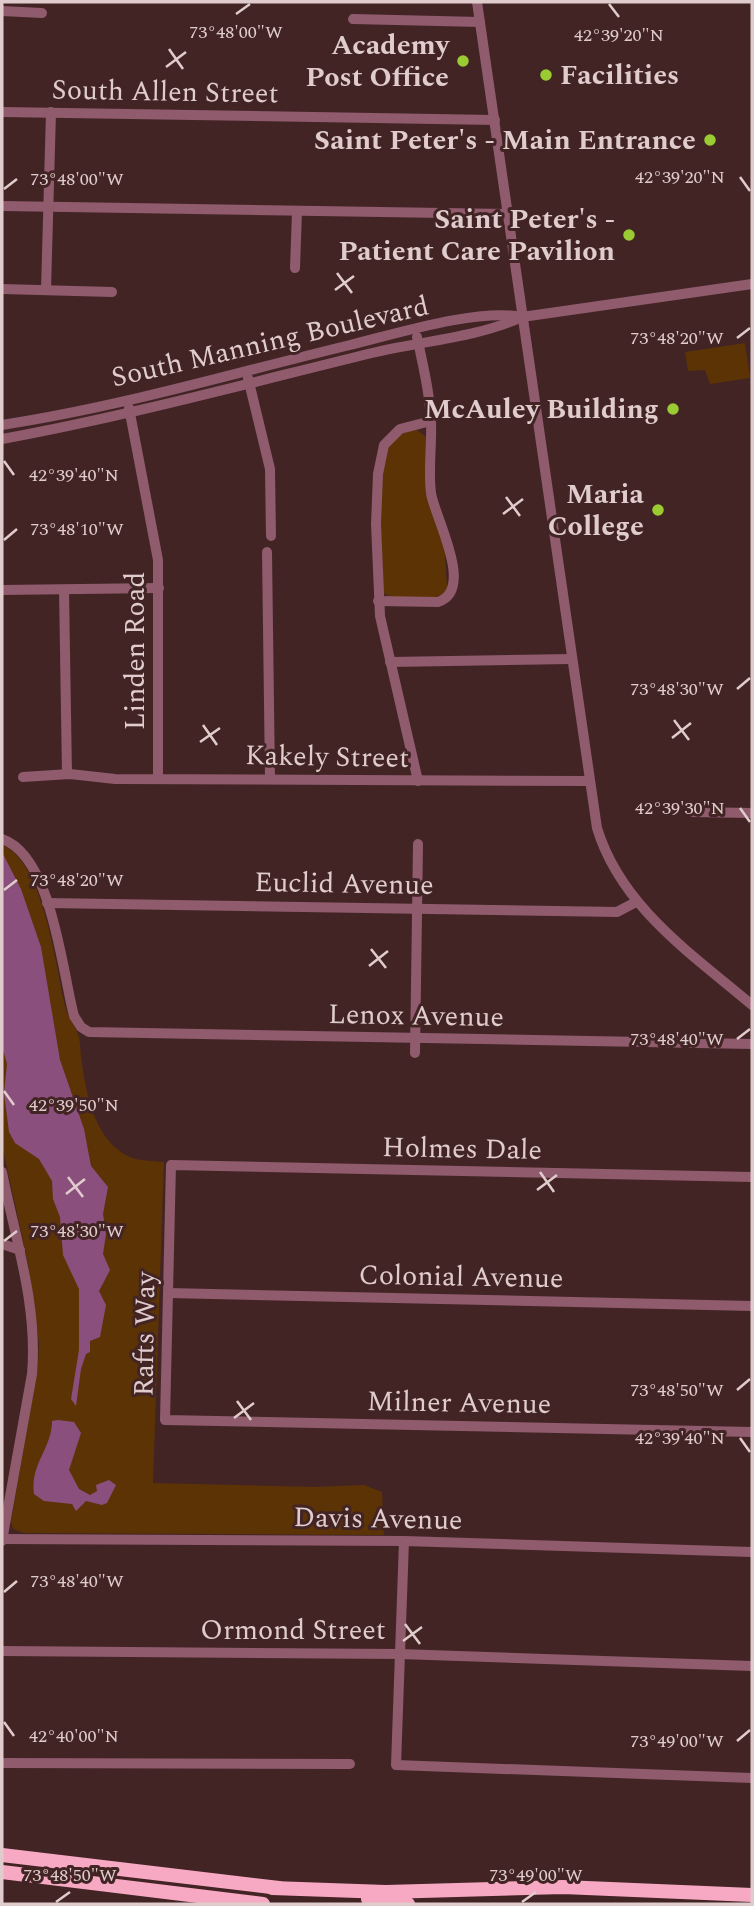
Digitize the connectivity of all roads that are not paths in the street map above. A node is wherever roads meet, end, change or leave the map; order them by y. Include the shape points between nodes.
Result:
1 (477, 2) edge
2 (2, 11) edge
3 (42, 13) dead end
4 (353, 19) dead end
5 (480, 22) junction
6 (2, 111) edge
7 (51, 113) junction
8 (495, 120) junction
9 (2, 206) edge
10 (48, 207) junction
11 (297, 212) junction
12 (508, 214) junction
13 (295, 268) dead end
14 (752, 284) edge
15 (2, 289) edge
16 (46, 290) junction
17 (112, 292) dead end
18 (522, 317) junction
19 (416, 330) junction
20 (418, 343) junction
21 (246, 370) junction
22 (249, 383) junction
23 (128, 400) junction
24 (130, 414) junction
25 (29, 420) junction
26 (431, 421) junction
27 (2, 425) edge
28 (31, 433) junction
29 (2, 439) edge
30 (271, 536) dead end
31 (267, 552) dead end
32 (159, 588) junction
33 (2, 590) edge
34 (64, 590) junction
35 (378, 601) junction
36 (571, 659) junction
37 (390, 662) junction
38 (66, 774) junction
39 (23, 777) dead end
40 (158, 779) junction
41 (270, 779) junction
42 (418, 781) junction
43 (588, 781) junction
44 (691, 812) dead end
45 (752, 813) edge
46 (2, 839) edge
47 (418, 844) dead end
48 (636, 902) junction
49 (47, 903) junction
50 (416, 909) junction
51 (752, 1005) edge
52 (415, 1039) junction
53 (752, 1044) edge
54 (415, 1054) dead end
55 (172, 1166) joint
56 (2, 1172) edge
57 (752, 1177) edge
58 (2, 1244) edge
59 (20, 1250) junction
60 (168, 1293) junction
61 (752, 1306) edge
62 (165, 1420) joint
63 (752, 1432) edge
64 (2, 1540) edge
65 (404, 1541) junction
66 (752, 1552) edge
67 (2, 1651) edge
68 (400, 1654) junction
69 (752, 1666) edge
70 (2, 1763) edge
71 (350, 1764) dead end
72 (752, 1778) edge
73 (2, 1855) edge
74 (2, 1872) edge
75 (272, 1888) junction
76 (752, 1895) edge
77 (262, 1904) edge
78 (408, 1904) edge

1 - 5 street
2 - 3 street
4 - 5 street
5 - 8 street
6 - 7 street, South Allen Street
7 - 8 street, South Allen Street
7 - 10 street
8 - 12 street
9 - 10 street
10 - 11 street
10 - 16 street
11 - 12 street
11 - 13 street
12 - 18 street
14 - 18 street, South Manning Boulevard
15 - 16 street
16 - 17 street
18 - 19 street, South Manning Boulevard via 502,313
18 - 20 street, South Manning Boulevard via 503,326
18 - 36 street
19 - 20 street
19 - 21 street, South Manning Boulevard
20 - 22 street, South Manning Boulevard
20 - 26 street
21 - 22 street
21 - 23 street, South Manning Boulevard
22 - 24 street, South Manning Boulevard
22 - 30 street via 270,470
23 - 24 street, Linden Road
23 - 25 street, South Manning Boulevard
24 - 28 street, South Manning Boulevard
24 - 32 street, Linden Road via 155,537
25 - 27 street, South Manning Boulevard
25 - 28 street
26 - 35 street via 398,430 382,451 376,524
26 - 35 street via 431,492 450,546 451,591 438,602
28 - 29 street, South Manning Boulevard
31 - 41 street
32 - 34 street
32 - 40 street, Linden Road
33 - 34 street
34 - 38 street
35 - 37 street
36 - 37 street
36 - 43 street
37 - 42 street
38 - 39 street, Kakely Street
38 - 40 street, Kakely Street
40 - 41 street, Kakely Street
41 - 42 street, Kakely Street
42 - 43 street, Kakely Street
43 - 48 street via 603,847
44 - 45 street
46 - 49 street via 24,854
47 - 50 street
48 - 50 street, Euclid Avenue via 617,912
48 - 51 street
49 - 50 street, Euclid Avenue
49 - 52 street, Lenox Avenue via 71,1007 80,1027 94,1033
50 - 52 street
52 - 53 street, Lenox Avenue
52 - 54 street
55 - 57 street, Holmes Dale
55 - 60 street, Rafts Way
56 - 59 street
58 - 59 street
59 - 64 street via 33,1365
60 - 61 street, Colonial Avenue
60 - 62 street, Rafts Way
62 - 63 street, Milner Avenue
64 - 65 street, Davis Avenue
65 - 66 street, Davis Avenue
65 - 68 street
67 - 68 street, Ormond Street
68 - 69 street, Ormond Street
68 - 72 street via 396,1765
70 - 71 street
73 - 75 highway
74 - 77 highway
75 - 76 highway via 386,1892 574,1887
75 - 78 highway

